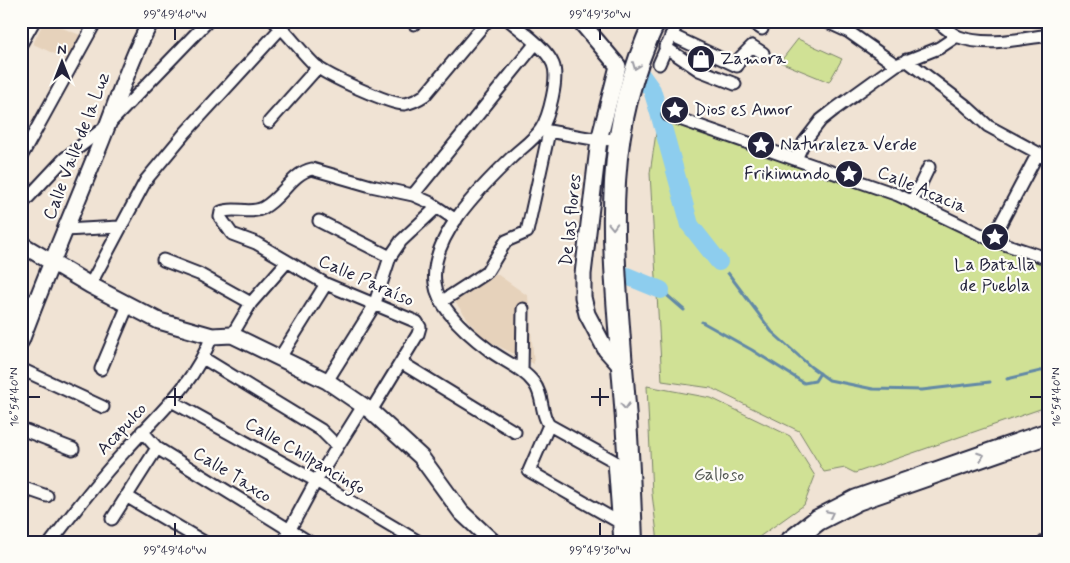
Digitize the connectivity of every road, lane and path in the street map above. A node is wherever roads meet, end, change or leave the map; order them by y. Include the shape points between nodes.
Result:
1 (34, 21) edge
2 (96, 21) edge
3 (151, 21) edge
4 (208, 21) edge
5 (487, 21) edge
6 (510, 21) edge
7 (580, 21) edge
8 (655, 21) edge
9 (678, 21) edge
10 (750, 21) edge
11 (825, 21) edge
12 (936, 21) edge
13 (278, 24) edge
14 (762, 29) dead end
15 (671, 35) junction
16 (1049, 35) edge
17 (957, 36) junction
18 (536, 43) junction
19 (21, 44) edge
20 (665, 47) junction
21 (763, 53) dead end
22 (901, 63) junction
23 (659, 64) dead end
24 (318, 67) junction
25 (735, 84) dead end
26 (668, 114) dead end
27 (269, 122) dead end
28 (108, 125) junction
29 (545, 131) junction
30 (609, 139) junction
31 (21, 156) edge
32 (1045, 156) edge
33 (796, 159) junction
34 (929, 167) dead end
35 (413, 195) junction
36 (912, 202) junction
37 (21, 205) edge
38 (436, 208) junction
39 (456, 220) junction
40 (319, 221) dead end
41 (119, 227) junction
42 (65, 230) junction
43 (992, 240) junction
44 (24, 248) edge
45 (390, 258) junction
46 (1049, 259) edge
47 (164, 260) dead end
48 (286, 263) junction
49 (53, 264) junction
50 (326, 284) junction
51 (90, 285) junction
52 (29, 302) edge
53 (441, 302) junction
54 (251, 303) junction
55 (128, 305) junction
56 (374, 306) junction
57 (523, 309) dead end
58 (232, 335) junction
59 (212, 336) junction
60 (21, 341) edge
61 (203, 358) junction
62 (279, 359) junction
63 (402, 363) junction
64 (101, 369) dead end
65 (622, 369) junction
66 (21, 370) edge
67 (522, 372) junction
68 (327, 382) junction
69 (173, 402) junction
70 (104, 407) dead end
71 (367, 408) junction
72 (549, 425) junction
73 (21, 429) edge
74 (142, 431) junction
75 (515, 432) dead end
76 (1049, 433) edge
77 (337, 446) junction
78 (157, 448) junction
79 (73, 449) dead end
80 (316, 480) junction
81 (24, 488) edge
82 (47, 496) dead end
83 (126, 496) junction
84 (21, 507) edge
85 (112, 518) dead end
86 (290, 530) junction
87 (629, 532) edge
88 (1049, 539) edge
89 (51, 542) edge
90 (204, 542) edge
91 (283, 542) edge
92 (309, 542) edge
93 (418, 542) edge
94 (494, 542) edge
95 (620, 542) edge
96 (790, 542) edge
97 (1044, 542) edge

1 - 19 street
2 - 31 street
3 - 28 street, Calle Valle de la Luz via 129,64
4 - 28 street
5 - 24 street via 425,95 404,104 353,86
6 - 18 street
7 - 30 street, De las flores via 618,66
8 -> 30 highway
9 - 15 street
10 - 14 street
11 - 22 street
12 - 17 street
13 - 24 street
13 - 41 street via 146,180
15 - 20 street
15 - 21 street via 737,66 752,46
16 - 17 street via 989,41
17 - 22 street via 939,48
18 - 29 street via 553,63 556,76
18 - 35 street
20 - 23 street
20 - 25 street via 699,70
22 - 32 street via 965,106 988,126
22 - 33 street via 821,120
24 - 27 street
26 - 33 street, Calle Acacia
28 - 37 street via 65,158
28 - 42 street, Calle Valle de la Luz
29 - 30 street
29 - 39 street via 495,174
29 - 53 street via 527,232 506,241 487,272
30 -> 65 highway
30 - 65 street, De las flores via 583,274 583,297 587,314 606,350
32 - 43 street
33 - 36 street, Calle Acacia
34 - 36 street
35 - 38 street
35 - 48 street, Calle Paraíso via 312,169 303,171 265,208 253,212 221,212 220,217 232,234 256,243
36 - 43 street, Calle Acacia
38 - 39 street
38 - 45 street via 401,241
39 - 53 street via 440,246 434,266 434,285
40 - 45 street
41 - 42 street
41 - 51 street
42 - 49 street, Calle Valle de la Luz
43 - 46 street, Calle Acacia
44 - 49 street
45 - 56 street
47 - 54 street via 199,274
48 - 50 street, Calle Paraíso
48 - 54 street
49 - 51 street
49 - 52 street, Calle Valle de la Luz
50 - 56 street, Calle Paraíso
50 - 62 street
51 - 55 street
52 - 60 street, Calle Valle de la Luz
53 - 67 street via 488,349
54 - 58 street
55 - 59 street via 160,321
55 - 64 street
56 - 63 street, Calle Paraíso via 417,322 420,327
56 - 68 street
57 - 67 street
58 - 59 street
58 - 62 street
59 - 61 street, Acapulco
61 - 69 street, Acapulco
61 - 77 street via 321,430
62 - 68 street
63 - 71 street, Calle Paraíso
63 - 75 street
65 -> 87 highway
66 - 70 street
67 - 72 street via 534,384
68 - 71 street
69 - 74 street, Acapulco
69 - 80 street, Calle Chilpancingo
71 - 77 street, Calle Paraíso
71 - 94 street via 421,457 461,512
72 - 87 street via 614,460
72 - 87 street via 528,471
73 - 79 street
74 - 78 street, Calle Taxco
74 - 89 street, Acapulco via 99,479
96 -> 76 highway via 818,520 858,500
77 - 80 street, Calle Paraíso
78 - 83 street
78 - 86 street, Calle Taxco
80 - 86 street, Calle Paraíso
80 - 93 street, Calle Chilpancingo
81 - 82 street
81 - 84 street
83 - 85 street
83 - 90 street
86 - 91 street, Calle Paraíso
86 - 92 street, Calle Taxco
87 - 95 street
88 - 97 street

